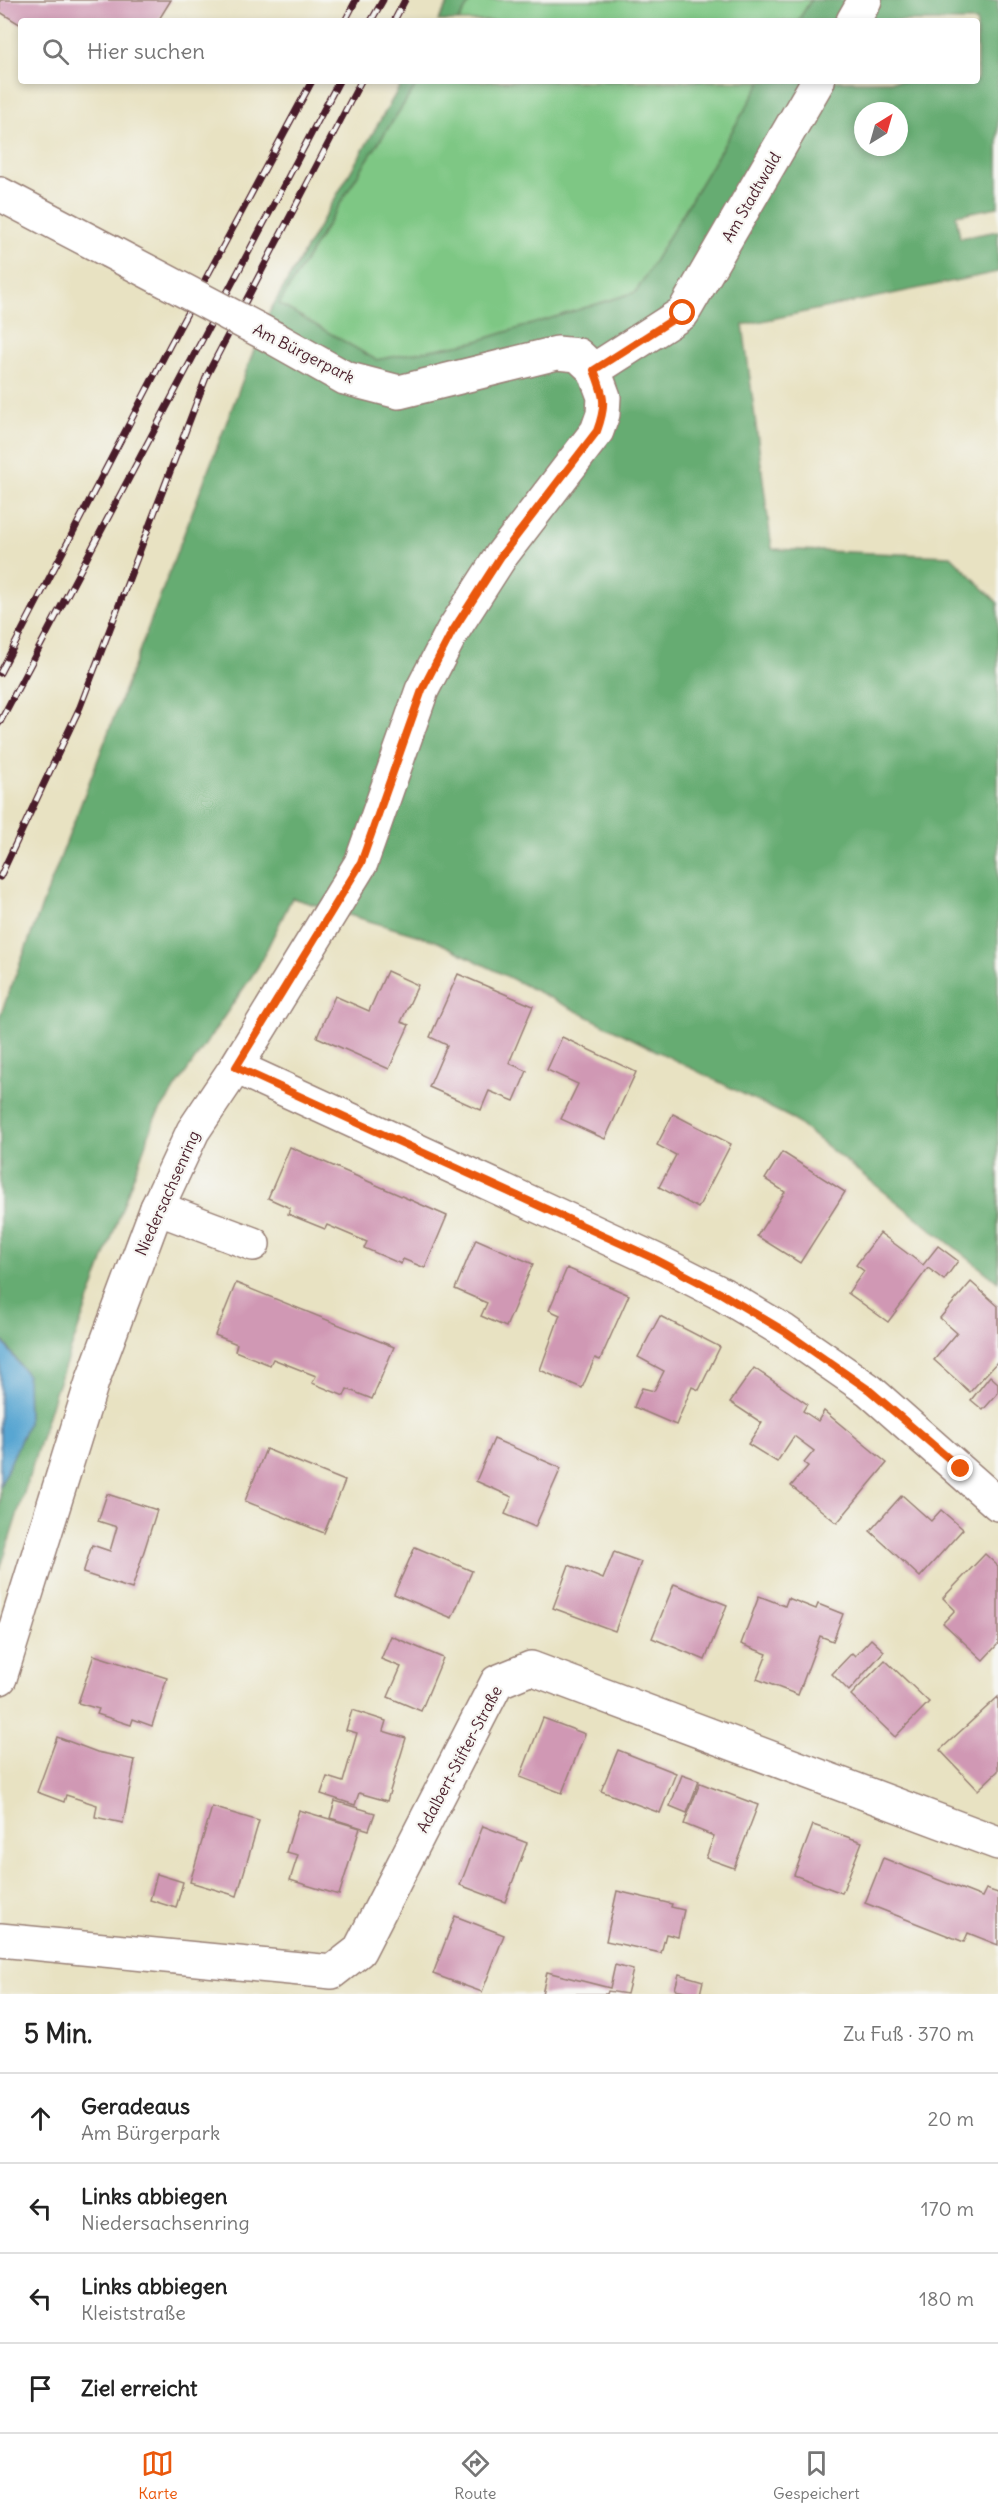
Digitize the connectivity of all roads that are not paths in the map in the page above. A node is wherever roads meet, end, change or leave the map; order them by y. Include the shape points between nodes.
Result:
1 (866, 0) edge
2 (855, 18) edge
3 (816, 84) edge
4 (0, 194) edge
5 (594, 370) junction
6 (236, 1067) junction
7 (157, 1208) junction
8 (253, 1244) dead end
9 (998, 1504) edge
10 (0, 1678) edge
11 (998, 1843) edge
12 (0, 1940) edge

1 - 2 street
3 - 5 street, Am Stadtwald via 683,313
4 - 5 street, Am Bürgerpark, bridge via 345,378 399,392 557,353 578,355
5 - 6 street, Niedersachsenring via 604,397 597,431 501,556 452,632 422,690 361,863
6 - 7 street, Niedersachsenring via 193,1131
6 - 9 street via 653,1258 722,1294 869,1390
7 - 8 street
7 - 10 street, Niedersachsenring via 92,1382
11 - 12 street, Adalbert-Stifter-Straße via 531,1668 496,1682 359,1951 332,1972

